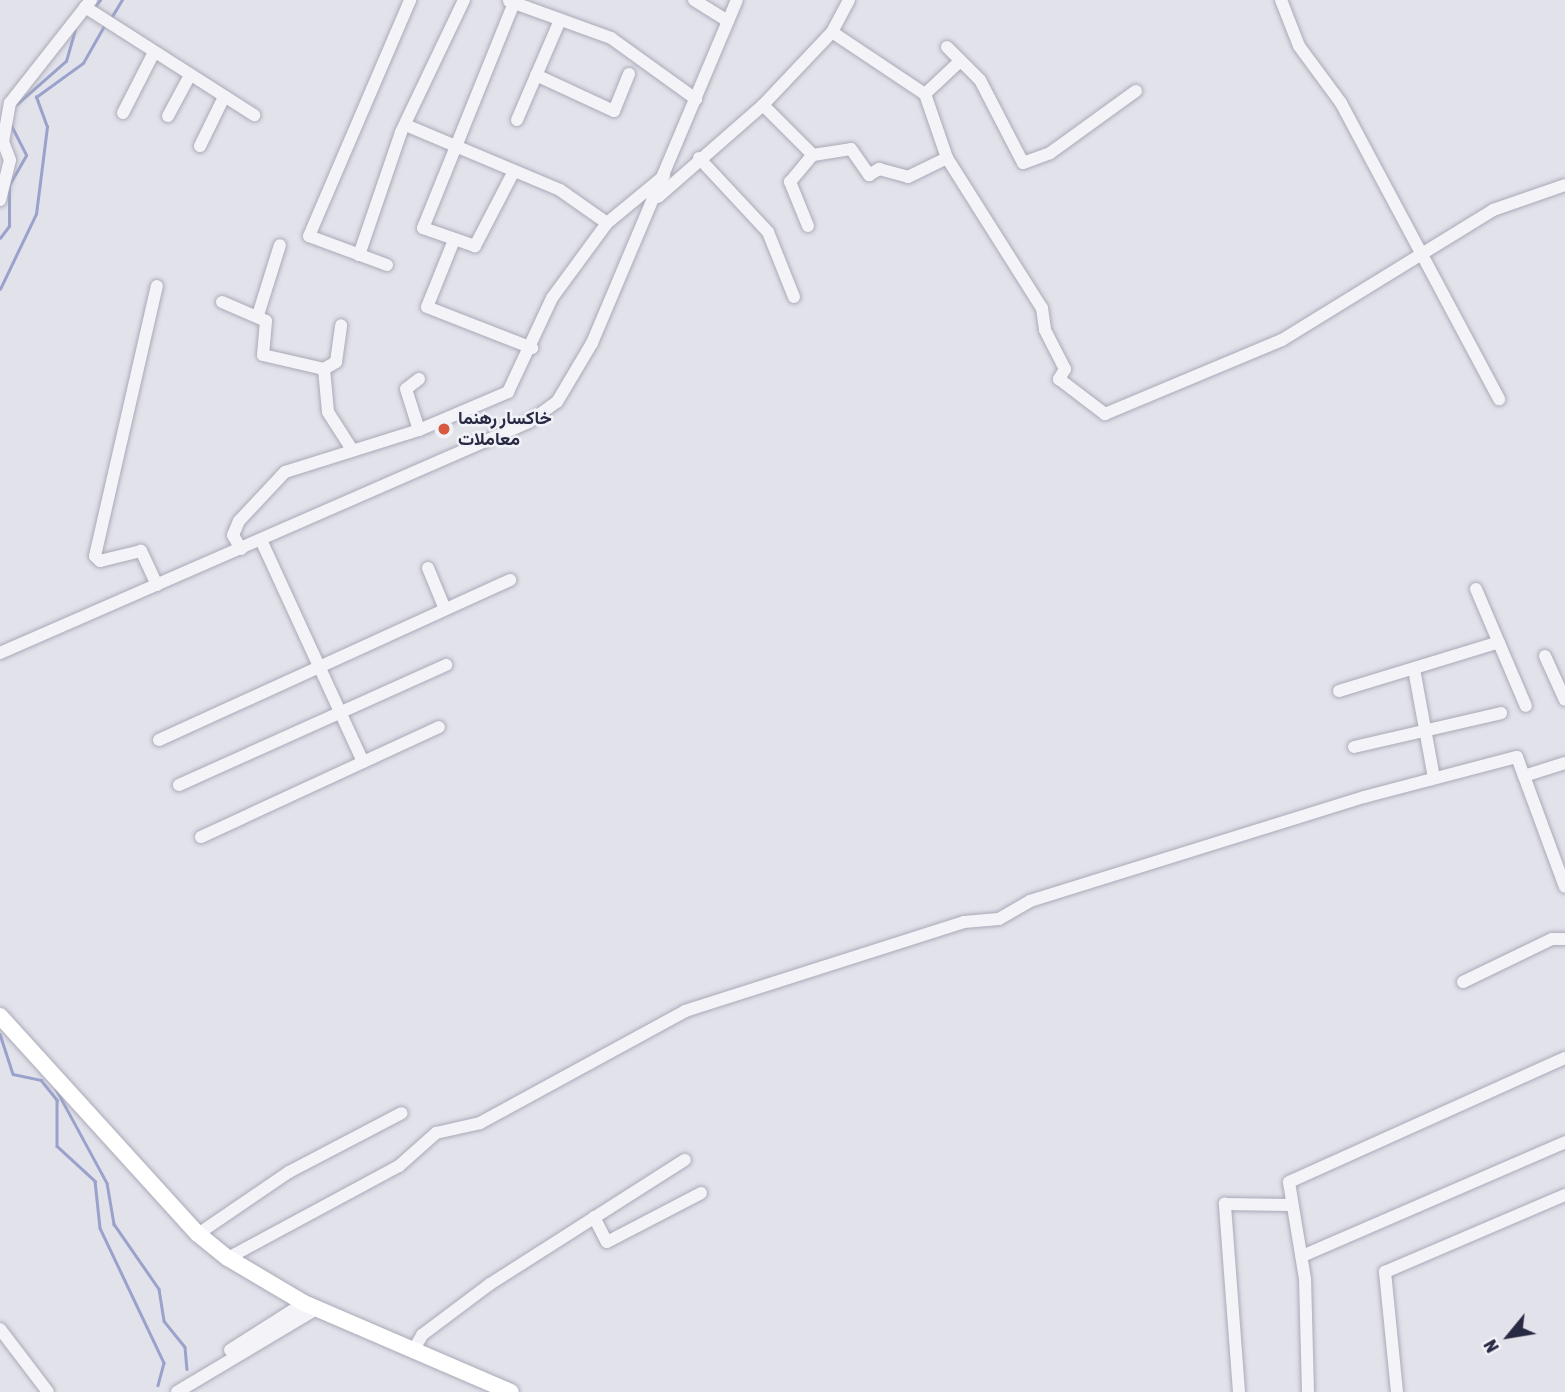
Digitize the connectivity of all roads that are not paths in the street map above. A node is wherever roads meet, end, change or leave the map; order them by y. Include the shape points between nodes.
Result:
1 (410, 0) edge
2 (464, 0) edge
3 (694, 0) edge
4 (737, 0) edge
5 (849, 0) edge
6 (1281, 0) edge
7 (510, 1) edge
8 (88, 4) edge
9 (560, 20) junction
10 (728, 21) junction
11 (832, 32) junction
12 (947, 47) dead end
13 (153, 54) junction
14 (959, 62) junction
15 (629, 74) dead end
16 (536, 75) junction
17 (189, 77) junction
18 (1136, 91) dead end
19 (925, 94) junction
20 (224, 97) junction
21 (696, 99) junction
22 (5, 101) edge
23 (763, 105) junction
24 (123, 113) dead end
25 (254, 115) dead end
26 (168, 116) dead end
27 (517, 121) dead end
28 (408, 126) junction
29 (2, 141) edge
30 (200, 146) dead end
31 (457, 146) junction
32 (813, 155) junction
33 (699, 158) junction
34 (947, 158) junction
35 (514, 171) junction
36 (665, 175) junction
37 (1565, 185) edge
38 (0, 200) edge
39 (655, 200) junction
40 (607, 223) junction
41 (808, 226) dead end
42 (454, 240) junction
43 (280, 245) dead end
44 (1423, 254) junction
45 (359, 255) junction
46 (387, 265) dead end
47 (157, 286) dead end
48 (794, 298) dead end
49 (222, 302) dead end
50 (258, 315) junction
51 (341, 325) dead end
52 (532, 348) junction
53 (324, 369) junction
54 (419, 379) dead end
55 (1499, 399) dead end
56 (419, 430) junction
57 (351, 448) junction
58 (261, 540) junction
59 (241, 549) junction
60 (428, 568) dead end
61 (510, 580) dead end
62 (157, 585) junction
63 (1476, 589) dead end
64 (445, 609) junction
65 (1499, 642) junction
66 (0, 653) edge
67 (1545, 656) dead end
68 (446, 665) dead end
69 (319, 666) junction
70 (1414, 669) junction
71 (1559, 671) edge
72 (1339, 691) dead end
73 (1565, 700) edge
74 (1526, 706) dead end
75 (340, 713) junction
76 (1501, 713) dead end
77 (439, 727) dead end
78 (1425, 731) junction
79 (159, 740) dead end
80 (1354, 747) dead end
81 (363, 762) junction
82 (1564, 768) edge
83 (1524, 776) junction
84 (1434, 779) junction
85 (179, 785) dead end
86 (201, 836) dead end
87 (1565, 887) edge
88 (1565, 939) edge
89 (1463, 982) dead end
90 (0, 1016) edge
91 (1565, 1058) edge
92 (402, 1113) dead end
93 (1565, 1142) edge
94 (685, 1160) dead end
95 (701, 1193) dead end
96 (1565, 1195) edge
97 (1290, 1205) junction
98 (594, 1217) junction
99 (198, 1234) junction
100 (1301, 1256) junction
101 (228, 1258) junction
102 (311, 1306) junction
103 (0, 1329) edge
104 (414, 1349) junction
105 (48, 1392) edge
106 (166, 1392) edge
107 (177, 1392) edge
108 (511, 1392) edge
109 (1239, 1392) edge
110 (1308, 1392) edge
111 (1397, 1392) edge

1 - 45 street via 309,236
2 - 28 street
3 - 10 street
4 - 10 street
5 - 11 street
6 - 44 street via 1299,46 1341,103
7 - 9 street
7 - 31 street
8 - 13 street
8 - 22 street
9 - 16 street
9 - 21 street via 611,38
10 - 21 street
11 - 19 street
11 - 23 street
12 - 14 street
13 - 17 street
13 - 24 street
14 - 18 street via 980,80 1023,163 1050,153
14 - 19 street
15 - 16 street via 614,111
16 - 27 street
17 - 20 street
17 - 26 street
19 - 34 street
20 - 25 street
20 - 30 street
21 - 36 street
22 - 29 street
23 - 32 street
23 - 33 street
28 - 31 street
28 - 45 street
29 - 38 street via 10,160
31 - 35 street
31 - 42 street via 423,225
32 - 34 street via 851,149 869,175 881,169 899,178
32 - 41 street via 790,182
33 - 39 street
33 - 48 street via 768,232
34 - 44 street via 1042,308 1045,330 1065,369 1059,379 1105,414 1282,340
35 - 40 street via 560,190
35 - 42 street via 475,246
36 - 39 street
36 - 40 street
37 - 44 street via 1493,210
39 - 58 street via 592,344 556,402 529,422
40 - 52 street via 552,298
42 - 52 street via 427,307
43 - 50 street
44 - 55 street
45 - 46 street
47 - 62 street via 94,556 100,561 141,551
49 - 50 street
50 - 53 street via 267,323 260,353
51 - 53 street via 336,362
52 - 56 street via 508,392
53 - 57 street via 328,412
54 - 56 street via 406,388
56 - 57 street
57 - 59 street via 285,472 260,491 233,535
58 - 59 street
58 - 69 street
59 - 62 street
60 - 64 street
61 - 64 street
62 - 66 street
63 - 65 street
64 - 69 street
65 - 70 street
65 - 74 street
67 - 71 street
68 - 75 street
69 - 75 street
69 - 79 street
70 - 72 street
70 - 78 street
71 - 73 street
75 - 81 street
75 - 85 street
76 - 78 street
77 - 81 street
78 - 80 street
78 - 84 street
81 - 86 street
82 - 83 street
83 - 84 street via 1517,757
83 - 87 street
84 - 101 street via 1030,901 999,919 964,922 685,1011 481,1124 436,1133 399,1166
88 - 89 street via 1552,939
90 - 99 main road
91 - 97 street via 1295,1176
92 - 99 street via 289,1172
93 - 100 street
94 - 98 street
95 - 98 street via 607,1242
96 - 111 street via 1385,1272
97 - 100 street
97 - 109 street via 1225,1204
98 - 104 street via 489,1284 422,1335
99 - 101 main road
100 - 110 street
101 - 102 main road
102 - 104 main road
102 - 106 street
102 - 107 street
103 - 105 street
104 - 108 main road

